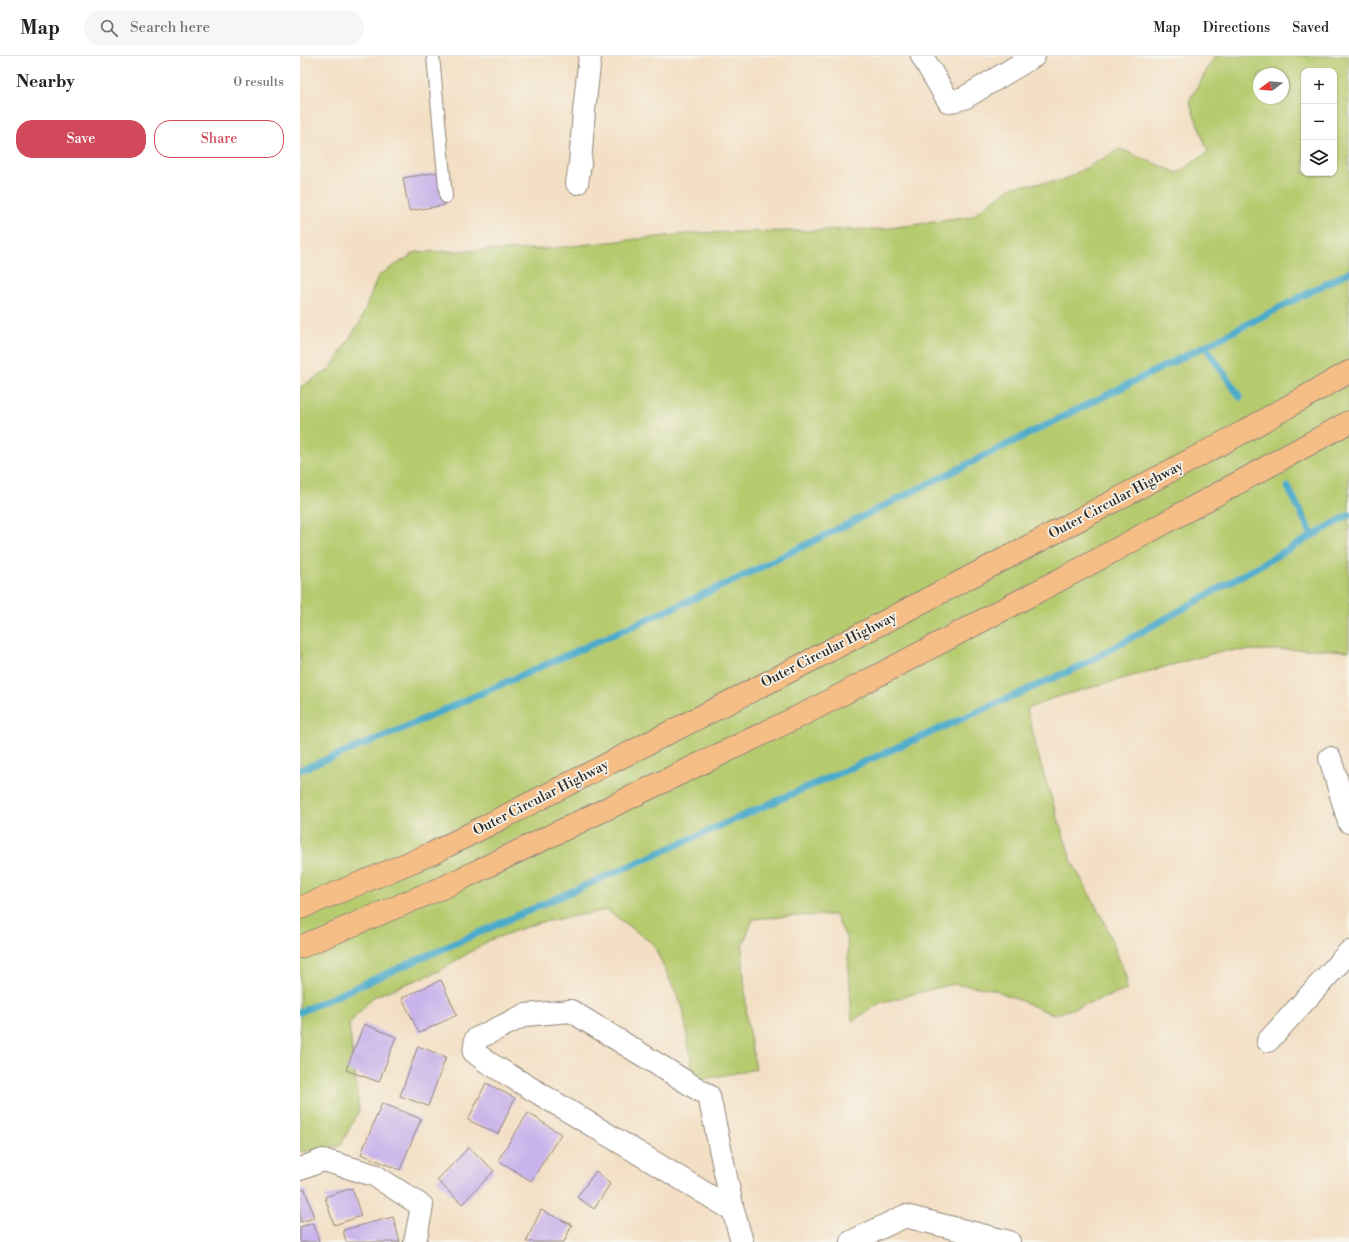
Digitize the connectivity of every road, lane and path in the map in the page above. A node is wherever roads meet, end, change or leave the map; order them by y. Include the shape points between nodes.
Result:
1 (433, 56) edge
2 (590, 56) edge
3 (922, 56) edge
4 (1034, 56) edge
5 (577, 183) dead end
6 (446, 197) dead end
7 (1349, 372) edge
8 (1349, 422) edge
9 (1330, 758) dead end
10 (1349, 822) edge
11 (300, 908) edge
12 (300, 947) edge
13 (1349, 952) edge
14 (1268, 1041) dead end
15 (300, 1169) edge
16 (733, 1210) junction
17 (415, 1242) edge
18 (742, 1242) edge
19 (851, 1242) edge
20 (1009, 1242) edge

1 - 6 lane
2 - 5 street
3 - 4 street via 949,102 964,98
7 - 11 highway, Outer Circular Highway via 1247,430 793,670 433,853
8 - 12 highway via 1086,566 812,710 444,887
9 - 10 street
13 - 14 street
15 - 17 street via 323,1160 374,1175 422,1206
16 - 16 street via 487,1062 474,1052 476,1039 525,1014 571,1011 709,1096
16 - 18 street
19 - 20 street via 905,1216

